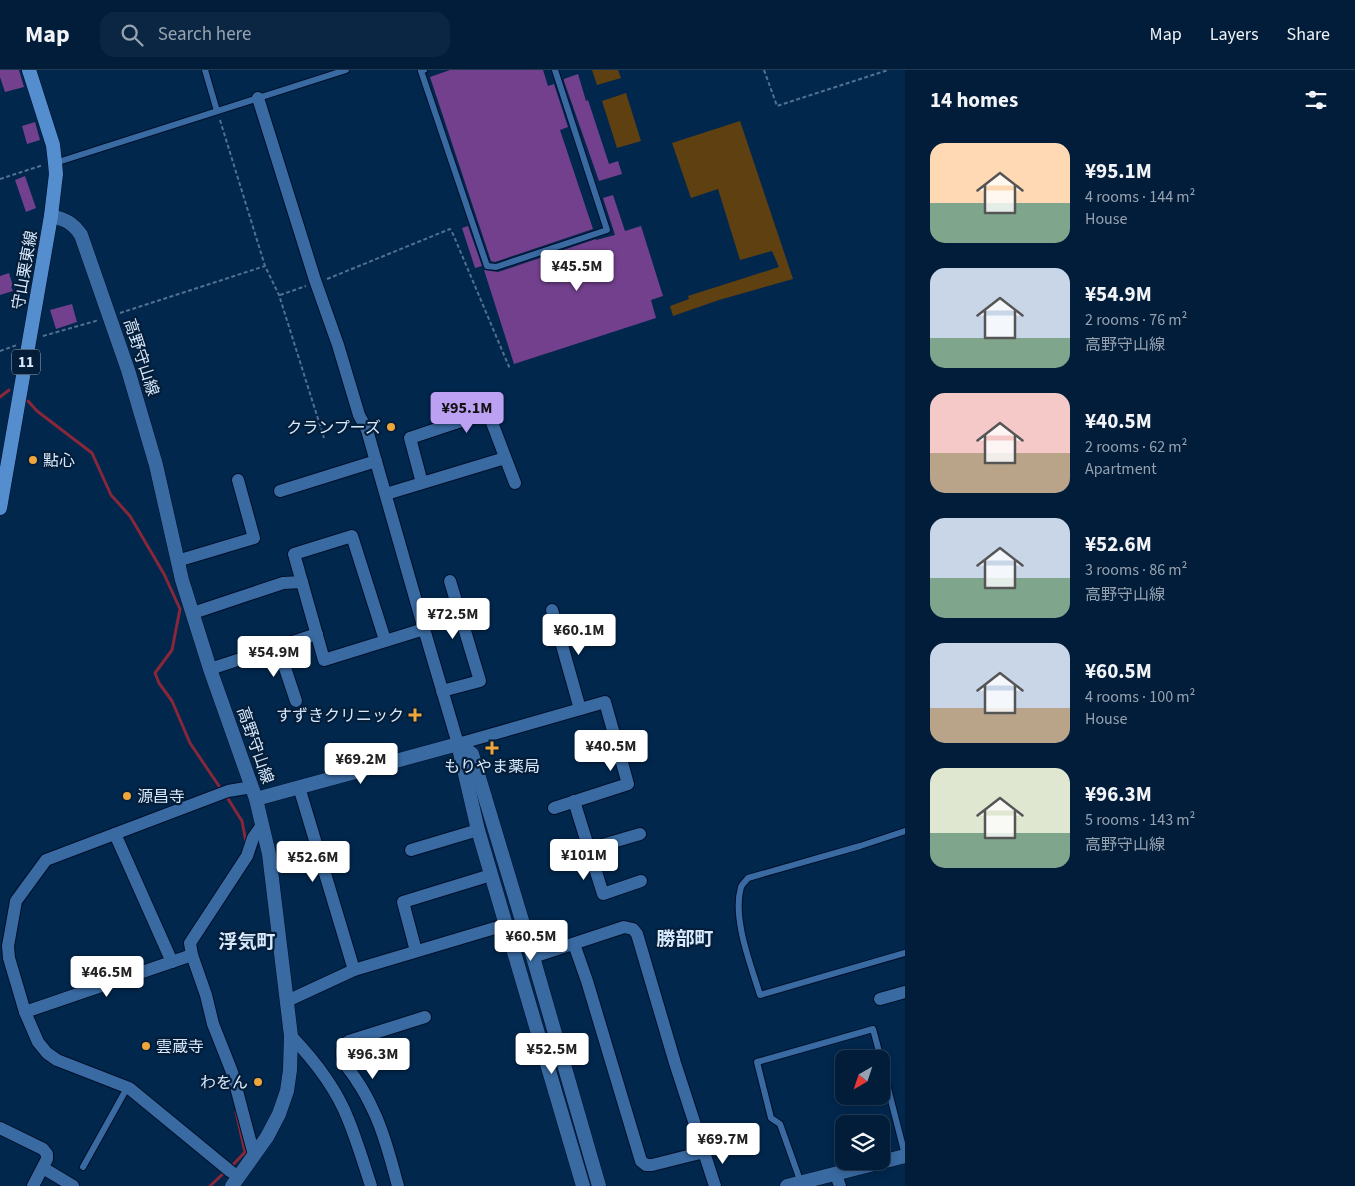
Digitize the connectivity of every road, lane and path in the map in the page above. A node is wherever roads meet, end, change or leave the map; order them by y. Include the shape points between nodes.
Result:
1 (29, 70) edge
2 (205, 70) edge
3 (346, 70) edge
4 (424, 70) edge
5 (555, 70) edge
6 (764, 70) edge
7 (888, 70) edge
8 (258, 98) junction
9 (217, 111) junction
10 (55, 163) junction
11 (0, 179) edge
12 (52, 216) junction
13 (265, 266) junction
14 (316, 284) junction
15 (279, 295) junction
16 (110, 316) junction
17 (30, 340) junction
18 (0, 350) edge
19 (510, 369) dead end
20 (324, 438) dead end
21 (505, 458) junction
22 (376, 461) junction
23 (238, 480) dead end
24 (2, 482) edge
25 (422, 483) junction
26 (514, 483) dead end
27 (280, 491) dead end
28 (386, 494) junction
29 (0, 508) edge
30 (177, 561) junction
31 (450, 581) dead end
32 (302, 582) junction
33 (552, 610) dead end
34 (193, 613) junction
35 (424, 629) junction
36 (317, 634) junction
37 (385, 640) junction
38 (278, 647) junction
39 (210, 669) junction
40 (442, 691) junction
41 (296, 701) dead end
42 (580, 709) junction
43 (458, 744) junction
44 (300, 787) junction
45 (254, 793) junction
46 (574, 801) junction
47 (554, 808) dead end
48 (262, 825) junction
49 (478, 830) junction
50 (905, 831) edge
51 (115, 834) junction
52 (640, 834) dead end
53 (589, 849) junction
54 (411, 850) dead end
55 (491, 875) junction
56 (641, 881) dead end
57 (506, 929) junction
58 (525, 929) junction
59 (574, 944) junction
60 (416, 951) junction
61 (905, 953) edge
62 (534, 957) junction
63 (184, 958) junction
64 (354, 970) junction
65 (905, 992) edge
66 (880, 999) dead end
67 (287, 1001) junction
68 (25, 1012) junction
69 (425, 1017) dead end
70 (291, 1036) junction
71 (878, 1050) edge
72 (127, 1088) junction
73 (890, 1096) edge
74 (0, 1128) edge
75 (704, 1152) junction
76 (254, 1155) junction
77 (905, 1155) edge
78 (83, 1167) dead end
79 (43, 1168) junction
80 (231, 1175) edge
81 (838, 1180) edge
82 (802, 1183) junction
83 (33, 1186) edge
84 (73, 1186) edge
85 (371, 1186) edge
86 (398, 1186) edge
87 (583, 1186) edge
88 (599, 1186) edge
89 (715, 1186) edge
90 (787, 1186) edge

1 - 10 main road, 守山栗東線 / 11
2 - 9 lane
3 - 8 lane
4 - 5 lane via 421,72 487,266 496,267 607,230
6 - 7 path via 777,106
8 - 9 lane
8 - 14 street
9 - 10 lane
9 - 13 path
10 - 11 path
10 - 12 main road, 守山栗東線 / 11
12 - 16 street, 高野守山線 via 65,219 81,235
12 - 17 main road, 守山栗東線 / 11
13 - 15 path
13 - 16 path
14 - 15 path
14 - 19 path via 450,229
14 - 22 street
15 - 20 path
16 - 17 path
16 - 30 street, 高野守山線 via 154,456
17 - 18 path
17 - 24 main road, 守山栗東線 / 11
21 - 25 street
21 - 25 street via 488,412 410,438
21 - 26 street
22 - 27 street
22 - 28 street
23 - 30 street via 254,538
24 - 29 main road, 守山栗東線 / 11
25 - 28 street
28 - 35 street
30 - 34 street, 高野守山線
31 - 40 street via 480,681
32 - 34 street via 284,583
32 - 36 street
32 - 37 street via 294,554 352,536
33 - 42 street
34 - 39 street, 高野守山線
35 - 37 street
35 - 40 street
36 - 37 street via 324,660
36 - 38 street
38 - 39 street
38 - 41 street
39 - 45 street, 高野守山線
40 - 43 street
42 - 43 street
42 - 46 street via 605,702 628,784
43 - 44 street
43 - 49 street
43 - 58 street via 472,754
44 - 45 street
44 - 64 street
45 - 48 street, 高野守山線
45 - 51 street via 228,791
46 - 47 street
46 - 53 street
48 - 63 street via 247,856 190,942
48 - 67 street, 高野守山線
49 - 54 street
49 - 55 street
50 - 61 lane via 748,878 741,885 739,908 742,937 760,995
51 - 63 street
51 - 68 street via 46,860 16,901 8,946
52 - 53 street
53 - 56 street via 603,894
55 - 57 street
55 - 60 street via 403,902
57 - 58 street
57 - 60 street
57 - 87 street
58 - 62 street
59 - 62 street
59 - 75 street via 643,1164 652,1166
59 - 75 street via 624,927 637,934
60 - 64 street
62 - 88 street
63 - 68 street
63 - 76 street via 206,995 213,1024 232,1072
64 - 67 street
65 - 66 street
67 - 70 street, 高野守山線
68 - 72 street via 38,1042 47,1053
69 - 86 street via 348,1041 342,1051 342,1057 375,1113
70 - 76 street, 高野守山線 via 287,1091 279,1114
70 - 85 street via 312,1058 348,1118
71 - 82 lane via 873,1029 757,1062 771,1118 780,1124
72 - 78 lane
72 - 80 street
73 - 77 lane
74 - 79 street via 43,1149 47,1160
75 - 89 street
76 - 80 street, 高野守山線
77 - 81 street
79 - 83 street
79 - 84 street
81 - 82 street
82 - 90 street

